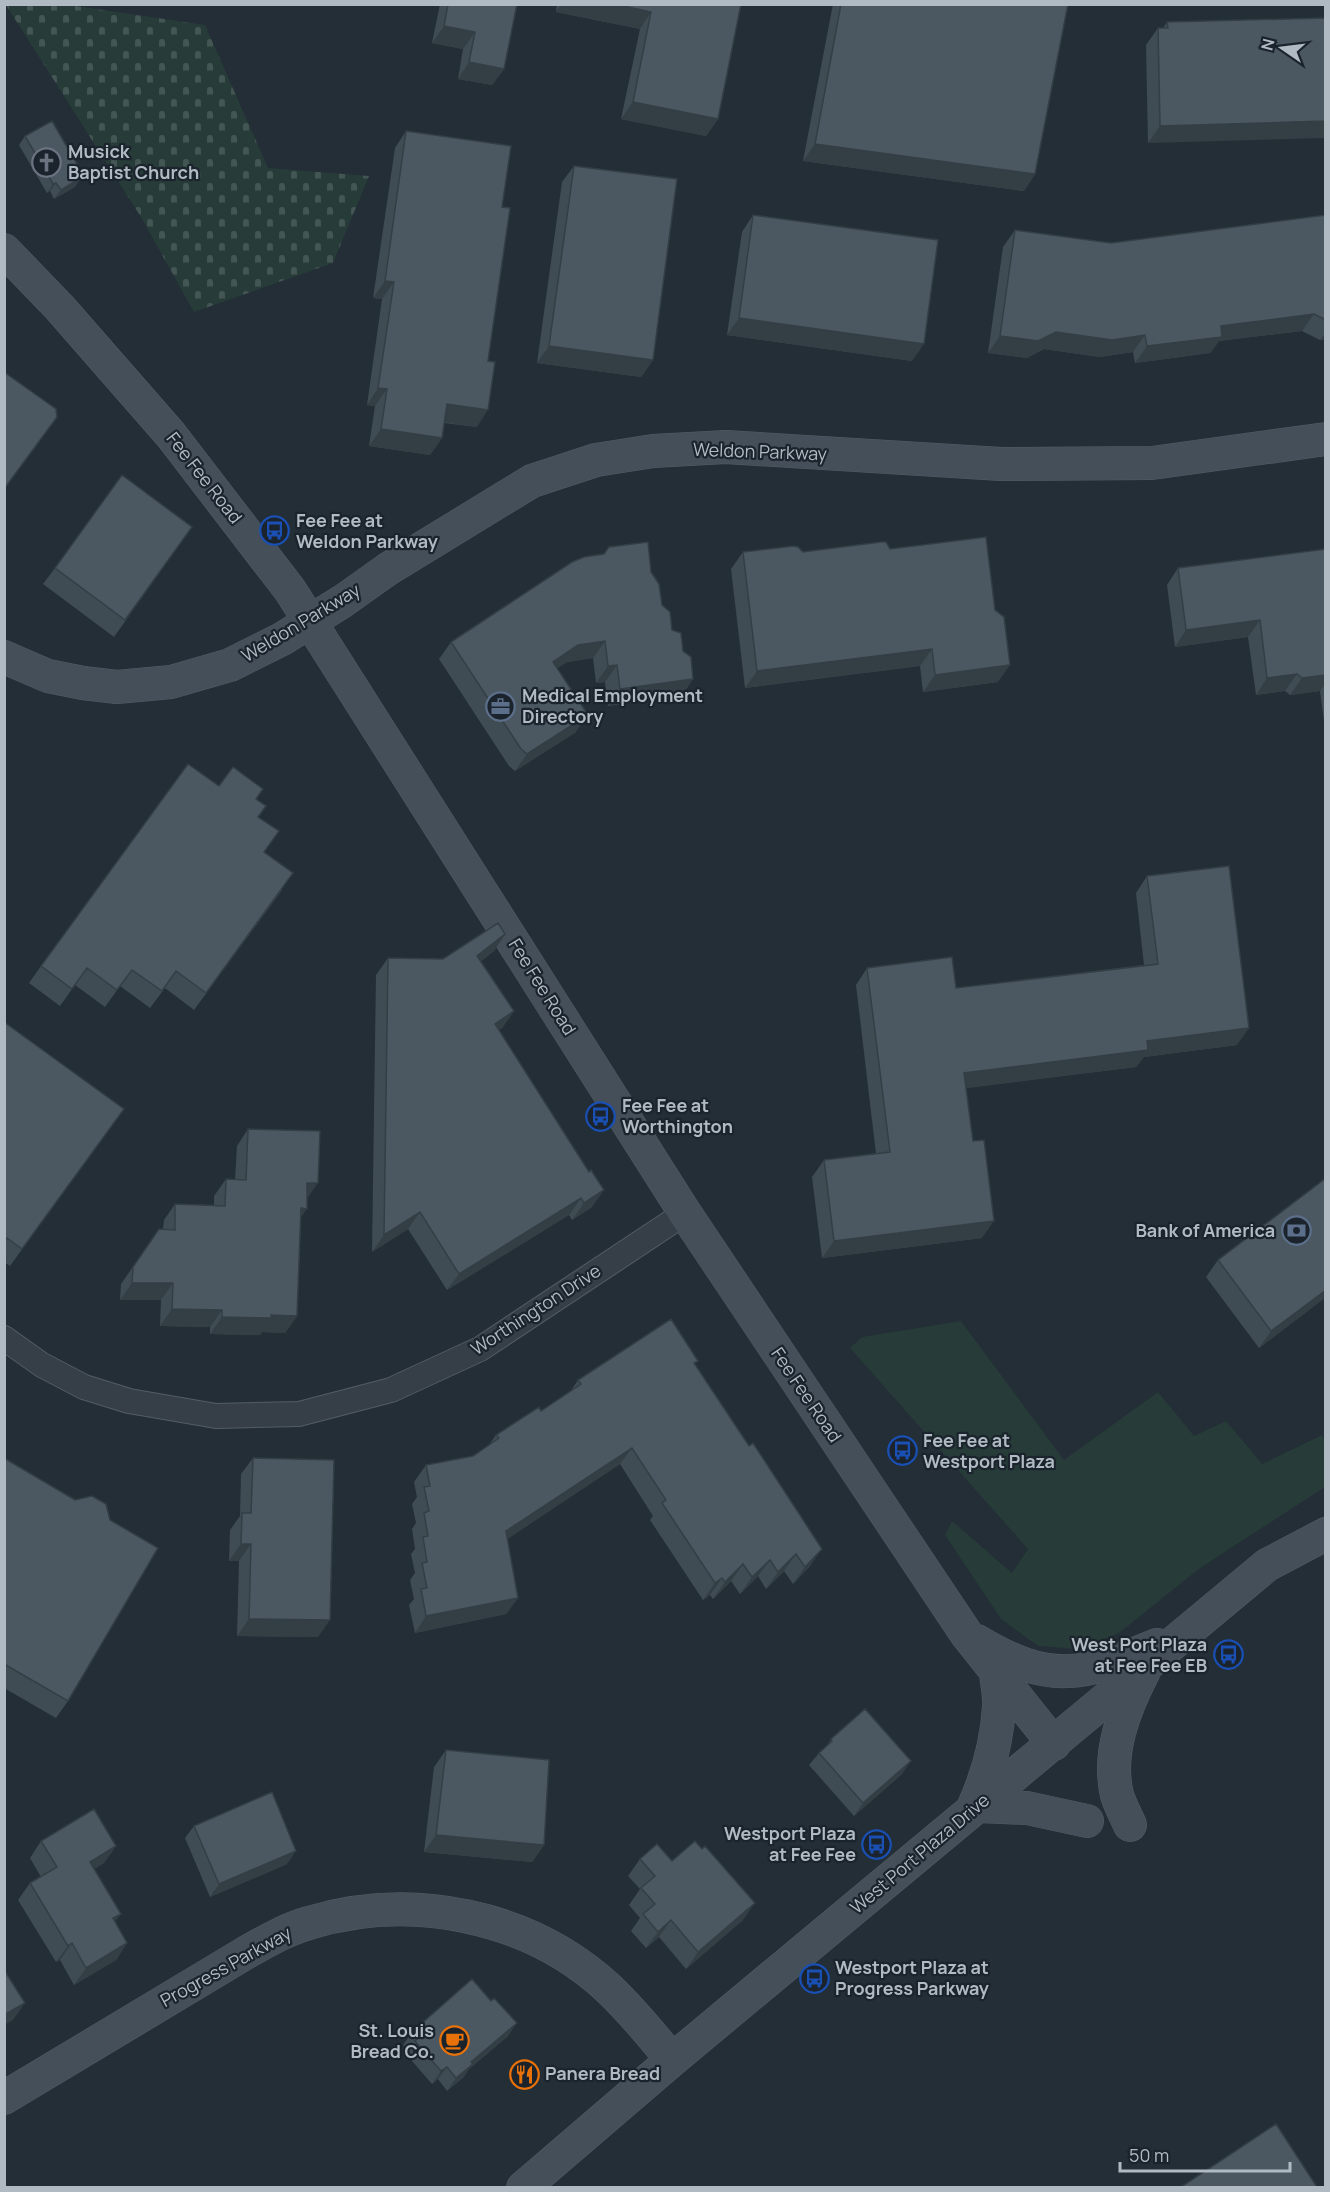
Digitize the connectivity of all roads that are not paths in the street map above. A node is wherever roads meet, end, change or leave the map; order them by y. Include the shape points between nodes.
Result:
1 (4, 250) edge
2 (1326, 440) edge
3 (311, 621) junction
4 (4, 657) edge
5 (685, 1213) junction
6 (4, 1338) edge
7 (1326, 1534) edge
8 (1184, 1634) junction
9 (967, 1635) junction
10 (1148, 1665) junction
11 (996, 1673) junction
12 (1054, 1744) junction
13 (976, 1808) junction
14 (1088, 1821) dead end
15 (1130, 1825) dead end
16 (672, 2060) junction
17 (4, 2098) edge
18 (523, 2187) edge

1 - 3 street, Fee Fee Road via 171,435
2 - 3 street, Weldon Parkway via 1152,463 1001,464 726,447 653,451 596,460 532,481
3 - 4 street, Weldon Parkway via 230,665 171,682 117,687 83,683 48,676
3 - 5 street, Fee Fee Road
5 - 6 street, Worthington Drive via 480,1348 391,1390 299,1414 216,1416 129,1401 84,1387 42,1365
5 - 9 street, Fee Fee Road
7 - 8 street, West Port Plaza Drive via 1267,1565
8 - 9 street via 1114,1663 1069,1671 1048,1671 1023,1664
8 - 10 street, West Port Plaza Drive
9 - 11 street, Fee Fee Road
10 - 12 street, West Port Plaza Drive
10 - 15 street via 1119,1731 1115,1756 1118,1797
11 - 12 street, Fee Fee Road
11 - 13 street via 999,1706 985,1782
12 - 13 street, West Port Plaza Drive
13 - 14 street via 1027,1808
13 - 16 street, West Port Plaza Drive
16 - 17 street, Progress Parkway via 607,1987 568,1958 523,1933 492,1922 407,1909 309,1923 274,1938
16 - 18 street, West Port Plaza Drive

